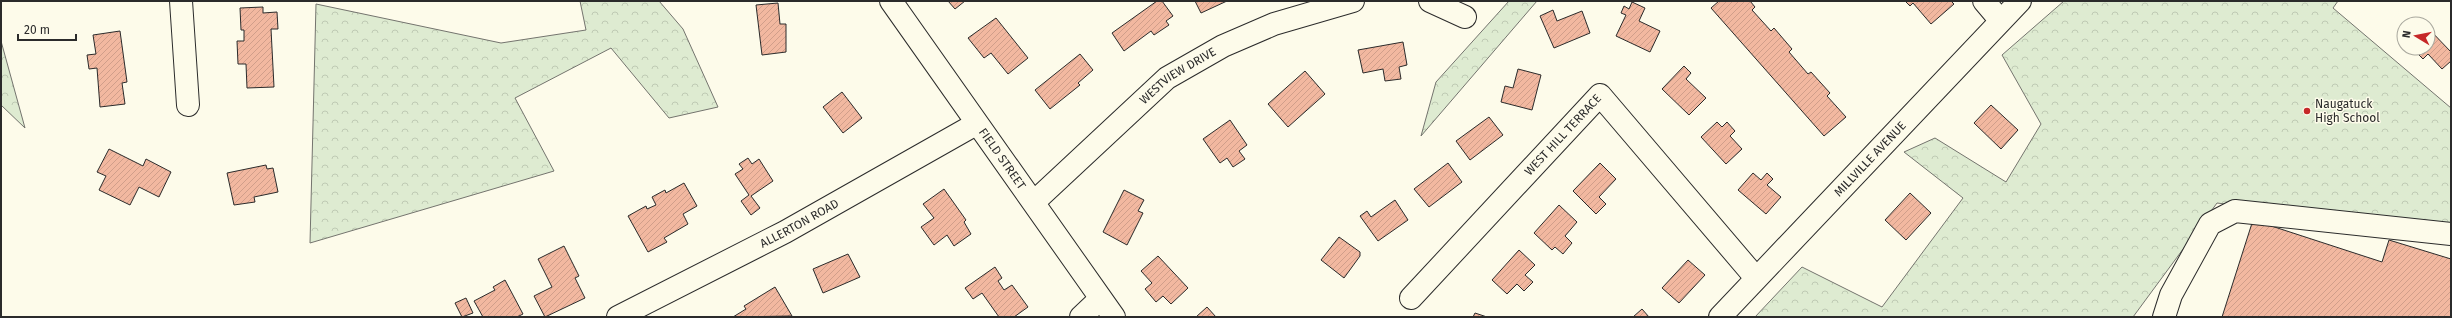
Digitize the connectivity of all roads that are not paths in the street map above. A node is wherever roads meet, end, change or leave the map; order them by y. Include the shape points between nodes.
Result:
1 (181, 1) edge
2 (891, 1) edge
3 (1353, 1) edge
4 (1430, 1) edge
5 (1984, 1) edge
6 (2020, 1) edge
7 (1465, 17) dead end
8 (2000, 20) junction
9 (188, 105) dead end
10 (976, 124) junction
11 (1034, 202) junction
12 (2451, 234) edge
13 (1756, 278) junction
14 (1411, 298) dead end
15 (1100, 299) junction
16 (618, 317) edge
17 (1081, 317) edge
18 (1114, 317) edge
19 (1720, 317) edge
20 (2164, 317) edge

1 - 9 street
2 - 10 street, FIELD STREET
3 - 11 street, WESTVIEW DRIVE via 1274,24 1223,46 1168,78
4 - 7 street
5 - 8 street
6 - 8 street, MILLVILLE AVENUE
8 - 13 street, MILLVILLE AVENUE
10 - 11 street, FIELD STREET
10 - 16 street, ALLERTON ROAD via 785,232
11 - 15 street, FIELD STREET
12 - 20 street via 2235,211 2210,224 2171,295
13 - 14 street, WEST HILL TERRACE via 1600,95
13 - 19 street, MILLVILLE AVENUE
15 - 17 street
15 - 18 street, FIELD STREET

